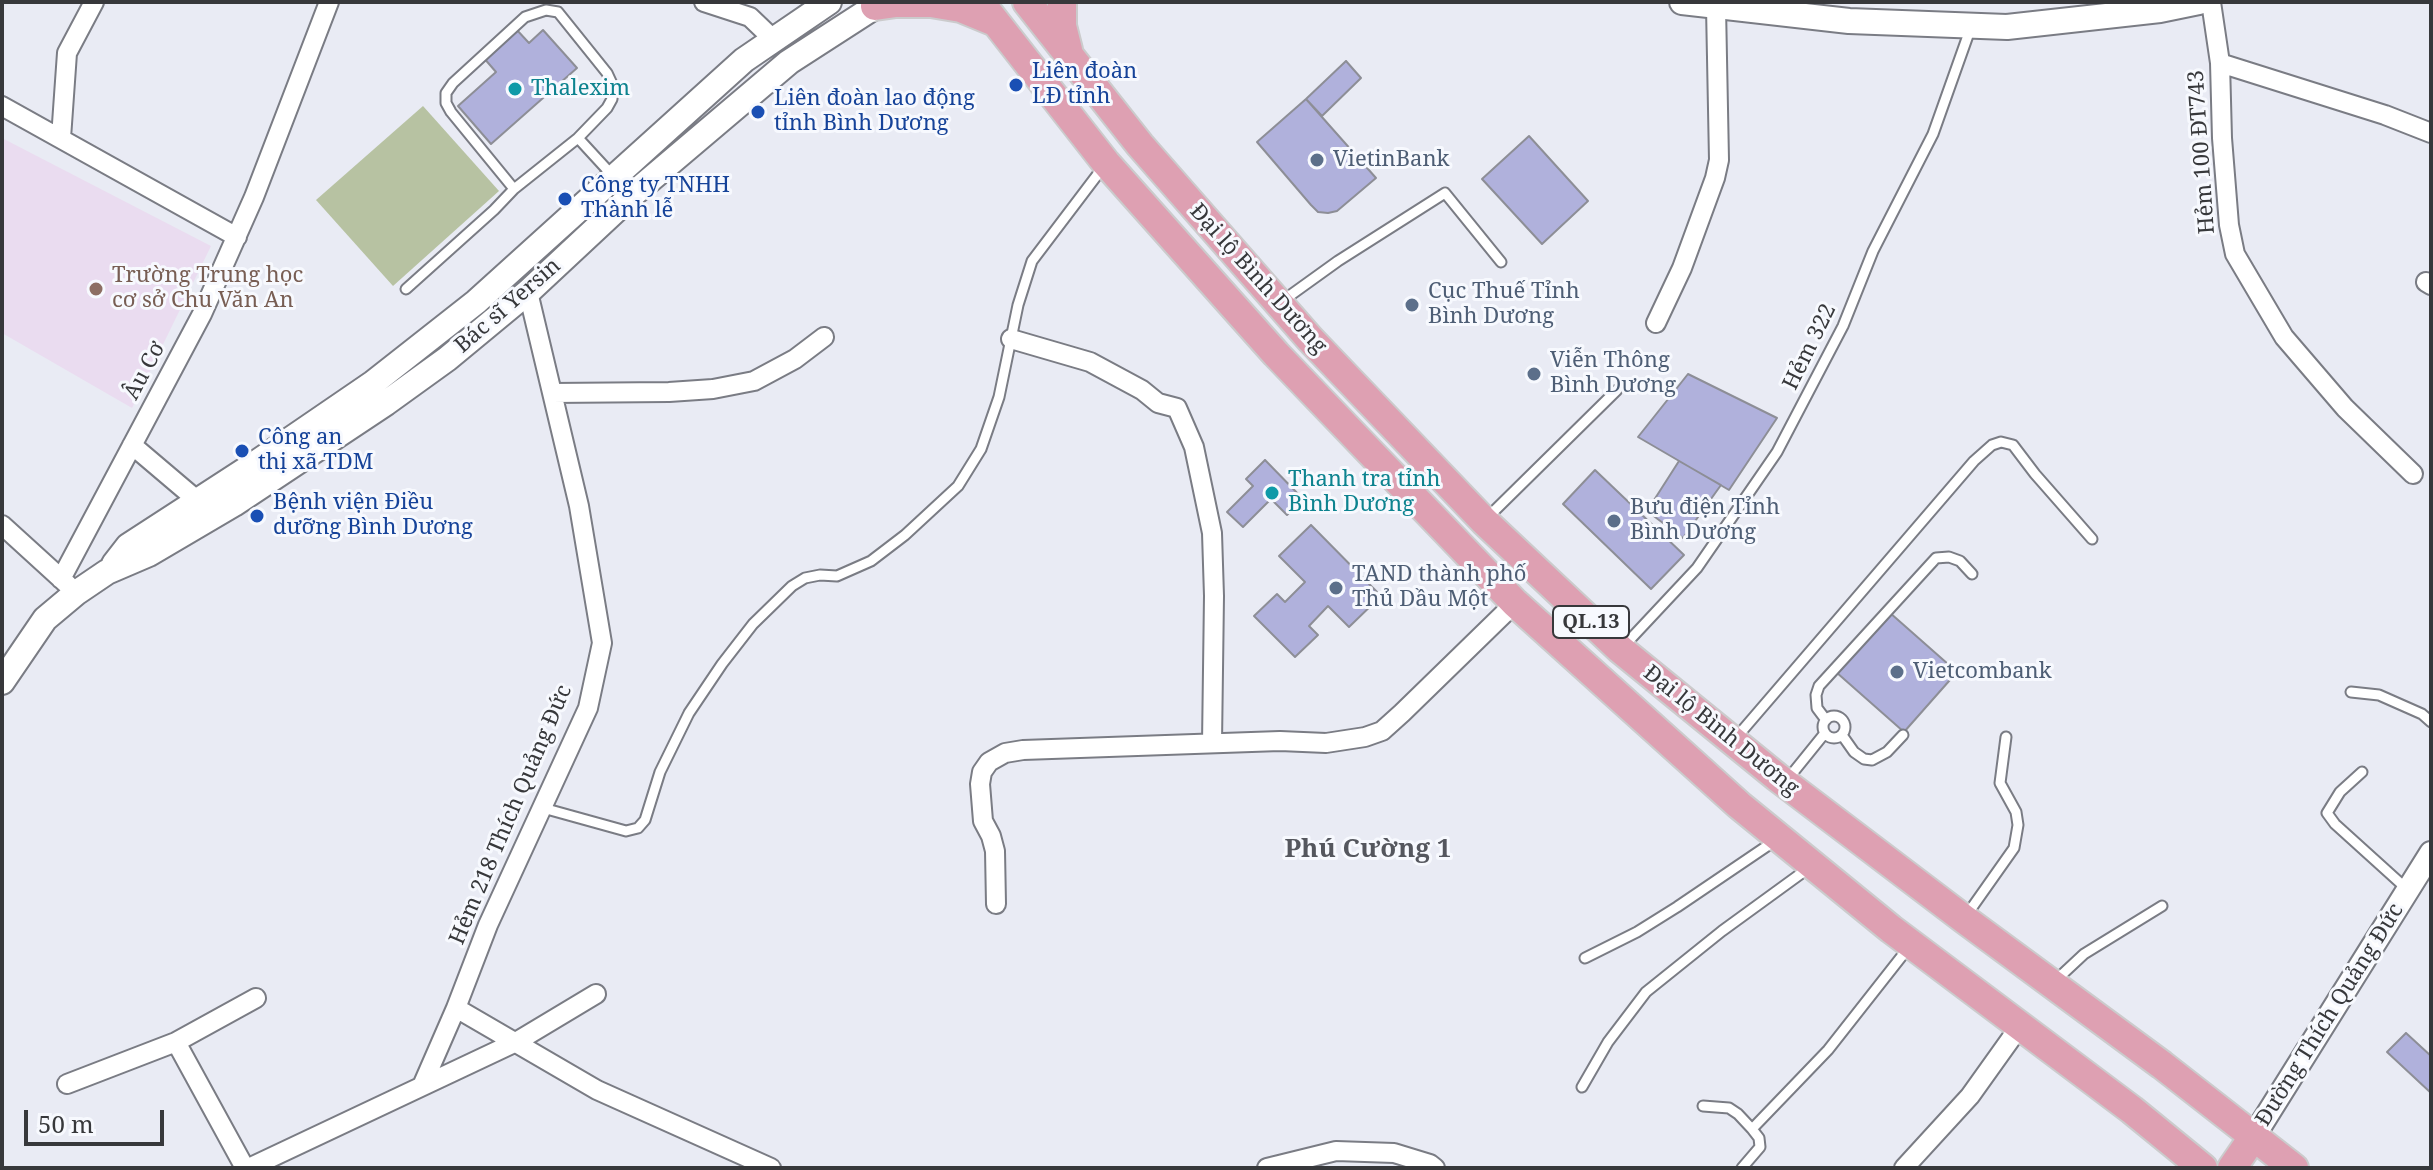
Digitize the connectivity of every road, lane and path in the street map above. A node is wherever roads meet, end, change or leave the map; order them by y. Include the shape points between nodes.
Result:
1 (94, 2) edge
2 (329, 2) edge
3 (704, 2) edge
4 (829, 2) edge
5 (1027, 2) edge
6 (1062, 2) edge
7 (1682, 2) edge
8 (2199, 2) edge
9 (2211, 2) edge
10 (879, 4) edge
11 (729, 6) edge
12 (1716, 7) junction
13 (989, 13) edge
14 (1972, 25) junction
15 (774, 40) junction
16 (1069, 55) junction
17 (2220, 63) junction
18 (2, 106) edge
19 (2431, 133) edge
20 (61, 138) junction
21 (578, 138) junction
22 (1106, 163) junction
23 (615, 177) junction
24 (514, 189) junction
25 (632, 195) junction
26 (237, 237) junction
27 (1501, 262) dead end
28 (514, 268) junction
29 (406, 289) dead end
30 (528, 292) junction
31 (1278, 304) junction
32 (1656, 323) dead end
33 (824, 337) dead end
34 (1011, 339) junction
35 (373, 383) junction
36 (1617, 390) dead end
37 (552, 393) junction
38 (386, 403) junction
39 (132, 445) junction
40 (287, 457) junction
41 (2413, 474) dead end
42 (198, 501) junction
43 (1484, 521) junction
44 (2, 525) edge
45 (2092, 539) dead end
46 (107, 572) junction
47 (1972, 574) dead end
48 (1542, 576) junction
49 (69, 586) junction
50 (1515, 603) junction
51 (1620, 649) junction
52 (2, 682) edge
53 (2351, 692) dead end
54 (1826, 720) junction
55 (2431, 722) edge
56 (1825, 733) junction
57 (1842, 735) junction
58 (1903, 735) dead end
59 (2006, 737) dead end
60 (1732, 741) junction
61 (1212, 743) junction
62 (2362, 772) dead end
63 (1785, 783) junction
64 (543, 808) junction
65 (1779, 838) junction
66 (2431, 853) edge
67 (1813, 865) junction
68 (2408, 890) junction
69 (996, 904) dead end
70 (2162, 906) dead end
71 (1964, 919) junction
72 (1911, 944) junction
73 (1585, 958) dead end
74 (2051, 984) junction
75 (596, 994) dead end
76 (256, 998) dead end
77 (456, 1008) junction
78 (2020, 1026) junction
79 (176, 1042) junction
80 (516, 1042) junction
81 (67, 1084) dead end
82 (422, 1086) junction
83 (1582, 1087) dead end
84 (1703, 1106) dead end
85 (1752, 1129) junction
86 (2254, 1136) junction
87 (247, 1168) edge
88 (771, 1168) edge
89 (1267, 1168) edge
90 (1435, 1168) edge
91 (1742, 1168) edge
92 (1904, 1168) edge
93 (2203, 1168) edge
94 (2232, 1168) edge
95 (2294, 1168) edge

1 - 20 street via 67,53
2 - 26 street, Âu Cơ
3 - 11 street
4 - 15 main road, Bác sĩ Yersin
5 - 16 highway, Đại lộ Bình Dương / QL.13
6 - 16 highway
7 - 12 main road
8 - 14 main road via 2007,27
9 - 17 street, Hẻm 100 ĐT743
10 - 13 highway via 931,3
10 - 25 main road, Bác sĩ Yersin via 789,62
11 - 15 street
12 - 14 main road via 1849,21
12 - 32 street via 1719,160 1682,268
13 - 22 highway, Đại lộ Bình Dương / QL.13
14 - 51 lane, Hẻm 322 via 1933,134 1777,452 1697,568
15 - 23 main road, Bác sĩ Yersin via 744,60
16 - 31 highway, Đại lộ Bình Dương / QL.13
17 - 19 street
17 - 41 street, Hẻm 100 ĐT743 via 2235,254 2284,337 2345,408
18 - 20 street
20 - 26 street
21 - 23 lane
21 - 24 lane
21 - 24 lane via 607,108 613,86 565,18 558,12 535,12 446,93 451,112
22 - 34 lane via 1032,261
22 - 50 highway, Đại lộ Bình Dương / QL.13 via 1276,354
23 - 25 main road
23 - 28 main road, Bác sĩ Yersin
24 - 29 lane
25 - 30 main road, Bác sĩ Yersin
26 - 39 street, Âu Cơ
27 - 31 lane via 1445,193
28 - 30 main road
28 - 35 main road, Bác sĩ Yersin
30 - 37 street, Hẻm 218 Thích Quảng Đức
30 - 38 main road, Bác sĩ Yersin
31 - 43 highway, Đại lộ Bình Dương / QL.13
33 - 37 street via 754,381 669,392
34 - 61 street via 1090,362 1158,403 1177,408 1194,447 1212,533
34 - 64 lane via 981,449 958,486 871,561 837,576 805,578 753,624 689,713 638,828 626,831
35 - 38 main road
35 - 40 main road, Bác sĩ Yersin
36 - 43 lane
37 - 64 street, Hẻm 218 Thích Quảng Đức via 579,506 602,643 588,708
38 - 40 main road, Bác sĩ Yersin
39 - 42 street
39 - 49 street, Âu Cơ
40 - 42 main road, Bác sĩ Yersin
40 - 46 main road, Bác sĩ Yersin via 149,554
42 - 46 main road, Bác sĩ Yersin via 128,546
43 - 48 highway, Đại lộ Bình Dương / QL.13
44 - 49 street
45 - 60 lane via 2013,445 1992,445
46 - 49 main road, Bác sĩ Yersin
47 - 54 lane via 1960,561 1936,558 1819,686 1817,708
48 - 50 highway
48 - 51 highway, Đại lộ Bình Dương / QL.13
49 - 52 main road, Bác sĩ Yersin
50 - 61 street via 1382,731 1326,743
50 - 65 highway, Đại lộ Bình Dương / QL.13
51 - 60 highway, Đại lộ Bình Dương / QL.13
53 - 55 lane via 2379,695
54 - 56 lane
54 - 57 lane via 1842,719
56 - 57 lane via 1831,738
56 - 63 lane
57 - 58 lane via 1854,752 1872,760
59 - 71 lane via 2000,783 2016,812 2014,848
60 - 63 highway, Đại lộ Bình Dương / QL.13
61 - 69 street via 1023,750 989,762 980,784 983,821 995,851
62 - 68 lane via 2327,813
63 - 71 highway, Đại lộ Bình Dương / QL.13
64 - 77 street, Hẻm 218 Thích Quảng Đức
65 - 67 highway, Đại lộ Bình Dương / QL.13
65 - 73 lane via 1637,932
66 - 68 street, Đường Thích Quảng Đức
67 - 72 highway, Đại lộ Bình Dương / QL.13
67 - 83 lane via 1646,992
68 - 86 street, Đường Thích Quảng Đức
70 - 74 lane via 2084,954
71 - 74 highway, Đại lộ Bình Dương / QL.13
72 - 78 highway, Đại lộ Bình Dương / QL.13
72 - 85 lane via 1828,1050
74 - 86 highway, Đại lộ Bình Dương / QL.13
75 - 80 street
76 - 79 street
77 - 80 street
77 - 82 street, Hẻm 218 Thích Quảng Đức
78 - 92 street via 1970,1096
78 - 93 highway, Đại lộ Bình Dương / QL.13
79 - 81 street
79 - 87 street
80 - 82 street
80 - 88 street via 597,1090
82 - 87 street
84 - 85 lane via 1729,1108
85 - 91 lane via 1760,1147
86 - 94 highway
86 - 95 highway, Đại lộ Bình Dương / QL.13
89 - 90 street via 1336,1151 1394,1153

